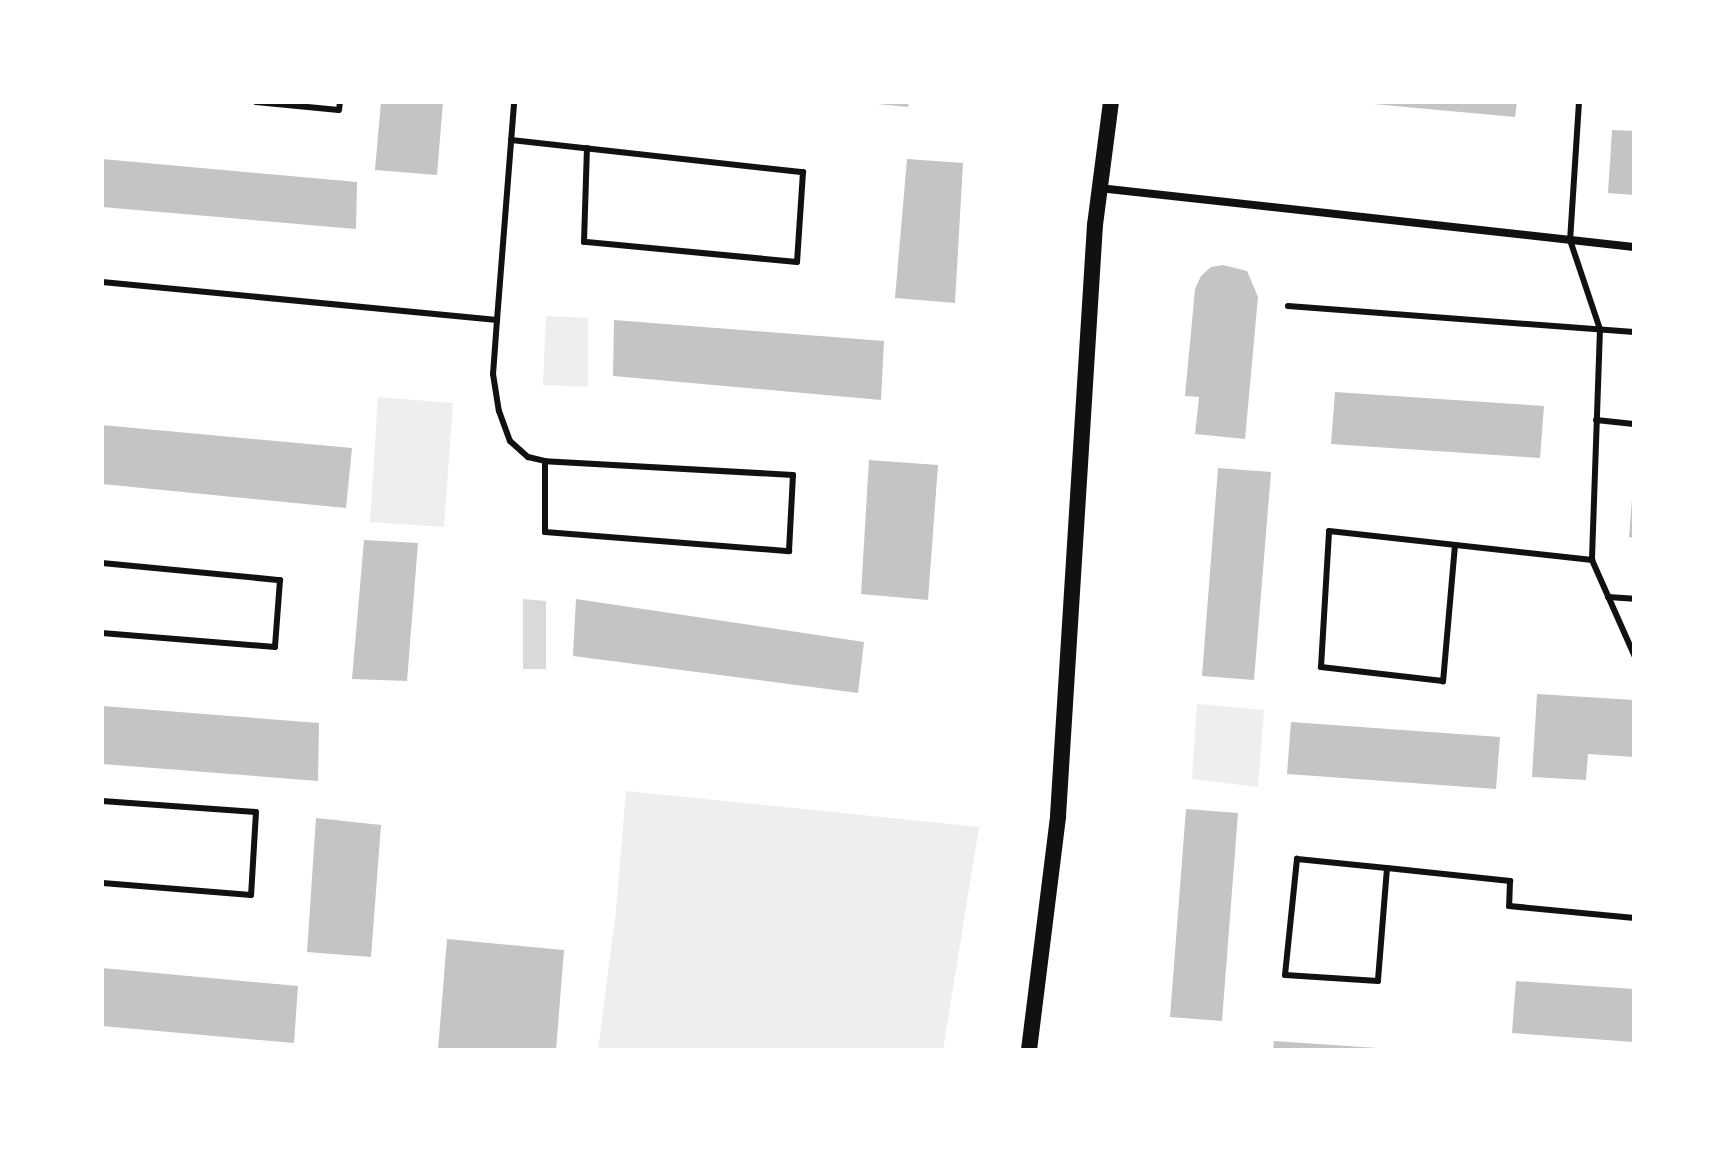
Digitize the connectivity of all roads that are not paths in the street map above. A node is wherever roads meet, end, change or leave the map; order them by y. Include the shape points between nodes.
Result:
1 (256, 102) edge
2 (340, 102) edge
3 (514, 102) edge
4 (1111, 102) edge
5 (1579, 102) edge
6 (511, 140) junction
7 (587, 148) junction
8 (1098, 188) junction
9 (1570, 240) junction
10 (1634, 247) edge
11 (102, 282) edge
12 (1288, 306) dead end
13 (497, 320) junction
14 (1600, 329) junction
15 (1634, 332) edge
16 (1596, 420) junction
17 (1634, 424) edge
18 (545, 461) junction
19 (1455, 545) junction
20 (1592, 560) junction
21 (102, 563) edge
22 (1608, 597) junction
23 (1634, 599) edge
24 (102, 633) edge
25 (1634, 655) edge
26 (102, 801) edge
27 (1387, 868) junction
28 (102, 883) edge
29 (1634, 918) edge
30 (1029, 1050) edge

1 - 2 lane via 339,110
3 - 6 lane
4 - 8 main road
5 - 9 lane
6 - 7 lane
6 - 13 lane
7 - 7 lane via 584,242 797,262 803,172
8 - 9 street
8 - 30 main road via 1058,816
9 - 10 street
9 - 14 lane
11 - 13 lane
12 - 14 lane
13 - 18 lane via 493,374 499,411 510,441 528,457
14 - 15 lane
14 - 16 lane
16 - 17 lane
16 - 20 lane
18 - 18 lane via 545,532 789,551 793,475
19 - 19 lane via 1329,531 1321,667 1443,681
19 - 20 lane
20 - 22 lane
21 - 24 lane via 280,580 275,647
22 - 23 lane
22 - 25 lane
26 - 28 lane via 256,812 251,895
27 - 27 lane via 1297,859 1285,975 1378,981
27 - 29 lane via 1510,881 1509,906

